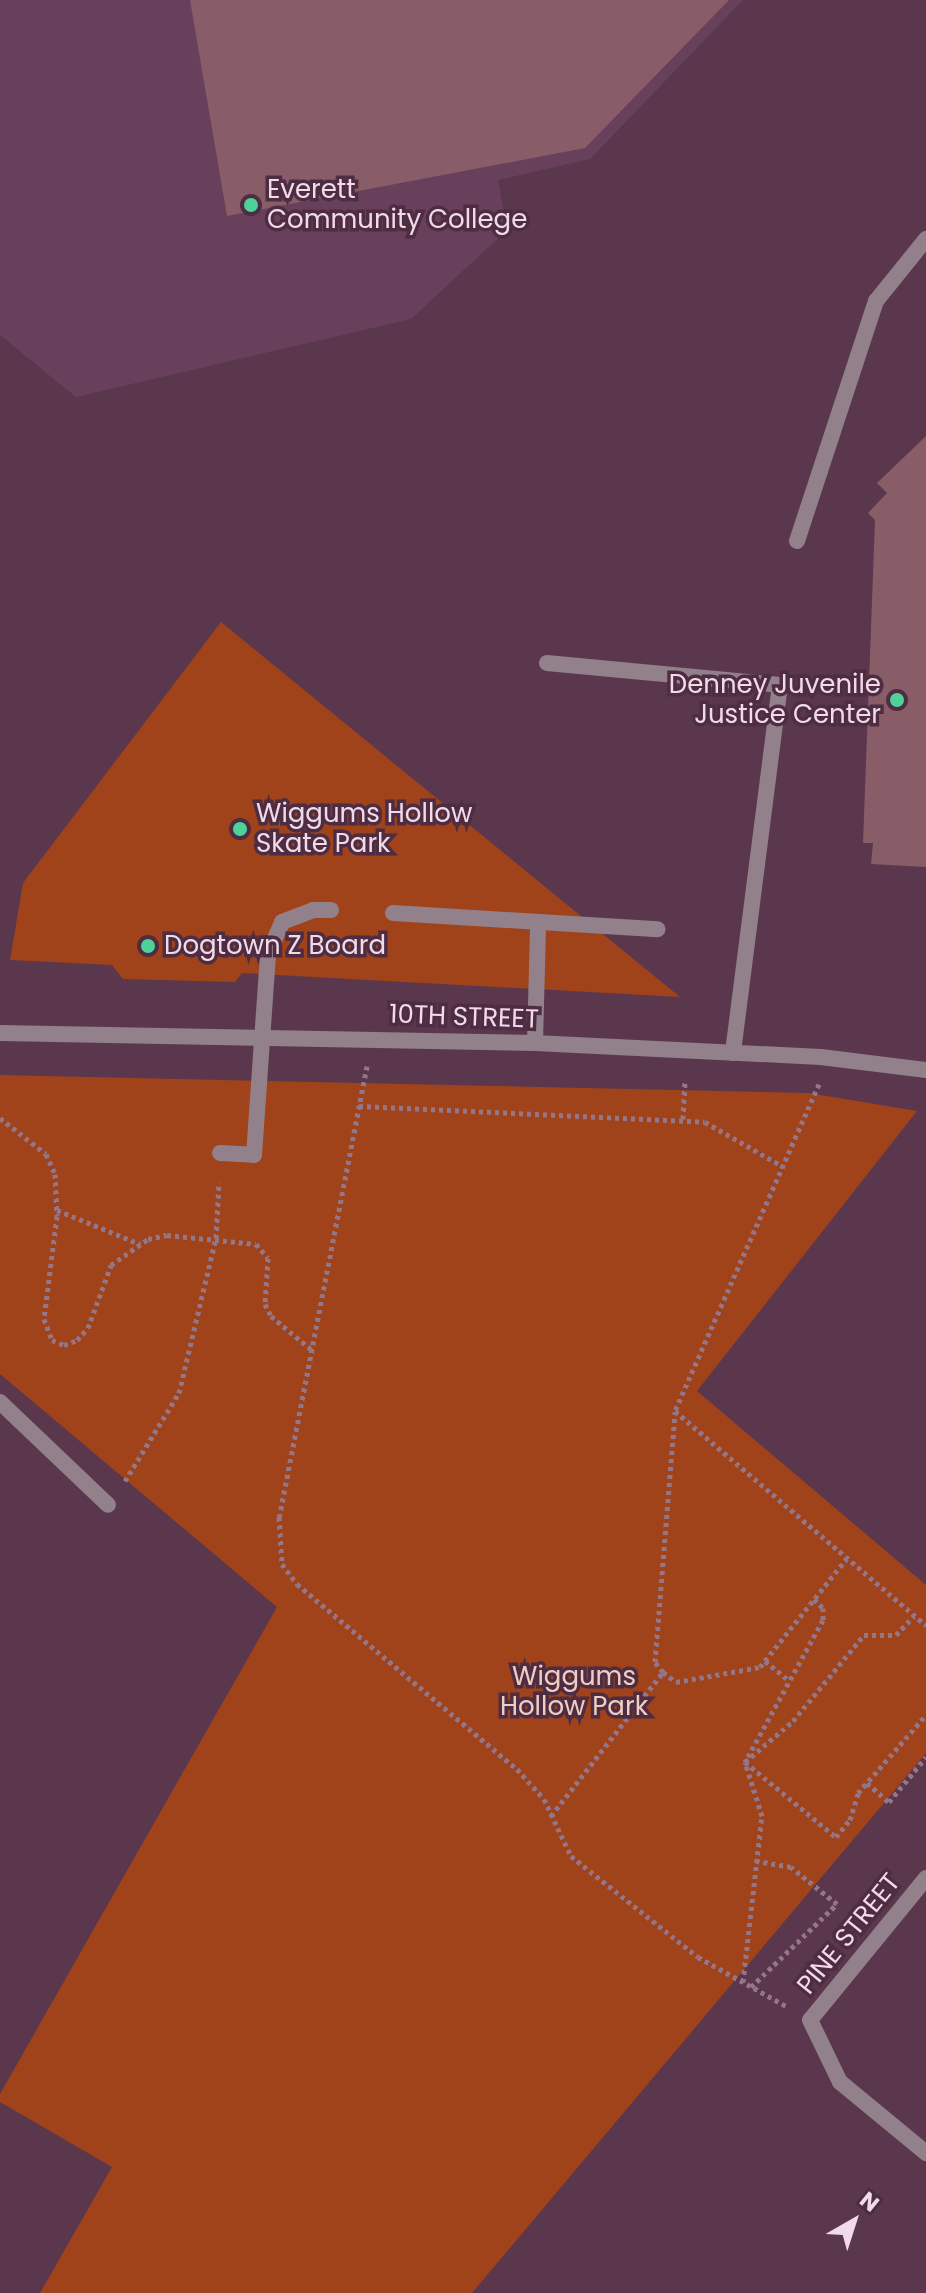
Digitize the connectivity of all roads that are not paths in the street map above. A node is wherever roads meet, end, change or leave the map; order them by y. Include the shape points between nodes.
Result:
1 (926, 239) edge
2 (797, 541) dead end
3 (547, 663) dead end
4 (331, 910) dead end
5 (393, 913) dead end
6 (538, 925) junction
7 (658, 929) dead end
8 (0, 1033) edge
9 (262, 1034) junction
10 (535, 1043) junction
11 (733, 1053) junction
12 (926, 1070) edge
13 (220, 1153) road end
14 (0, 1402) edge
15 (108, 1505) road end
16 (926, 1878) edge
17 (926, 2153) edge

1 - 2 street via 876,301
3 - 11 street via 780,685
4 - 9 street via 313,910 282,922 268,954
5 - 6 street
6 - 7 street
6 - 10 street
8 - 9 street, 10TH STREET
9 - 10 street, 10TH STREET
9 - 13 street via 254,1155
10 - 11 street, 10TH STREET
11 - 12 street, 10TH STREET
14 - 15 street
16 - 17 street, PINE STREET via 810,2020 840,2082

